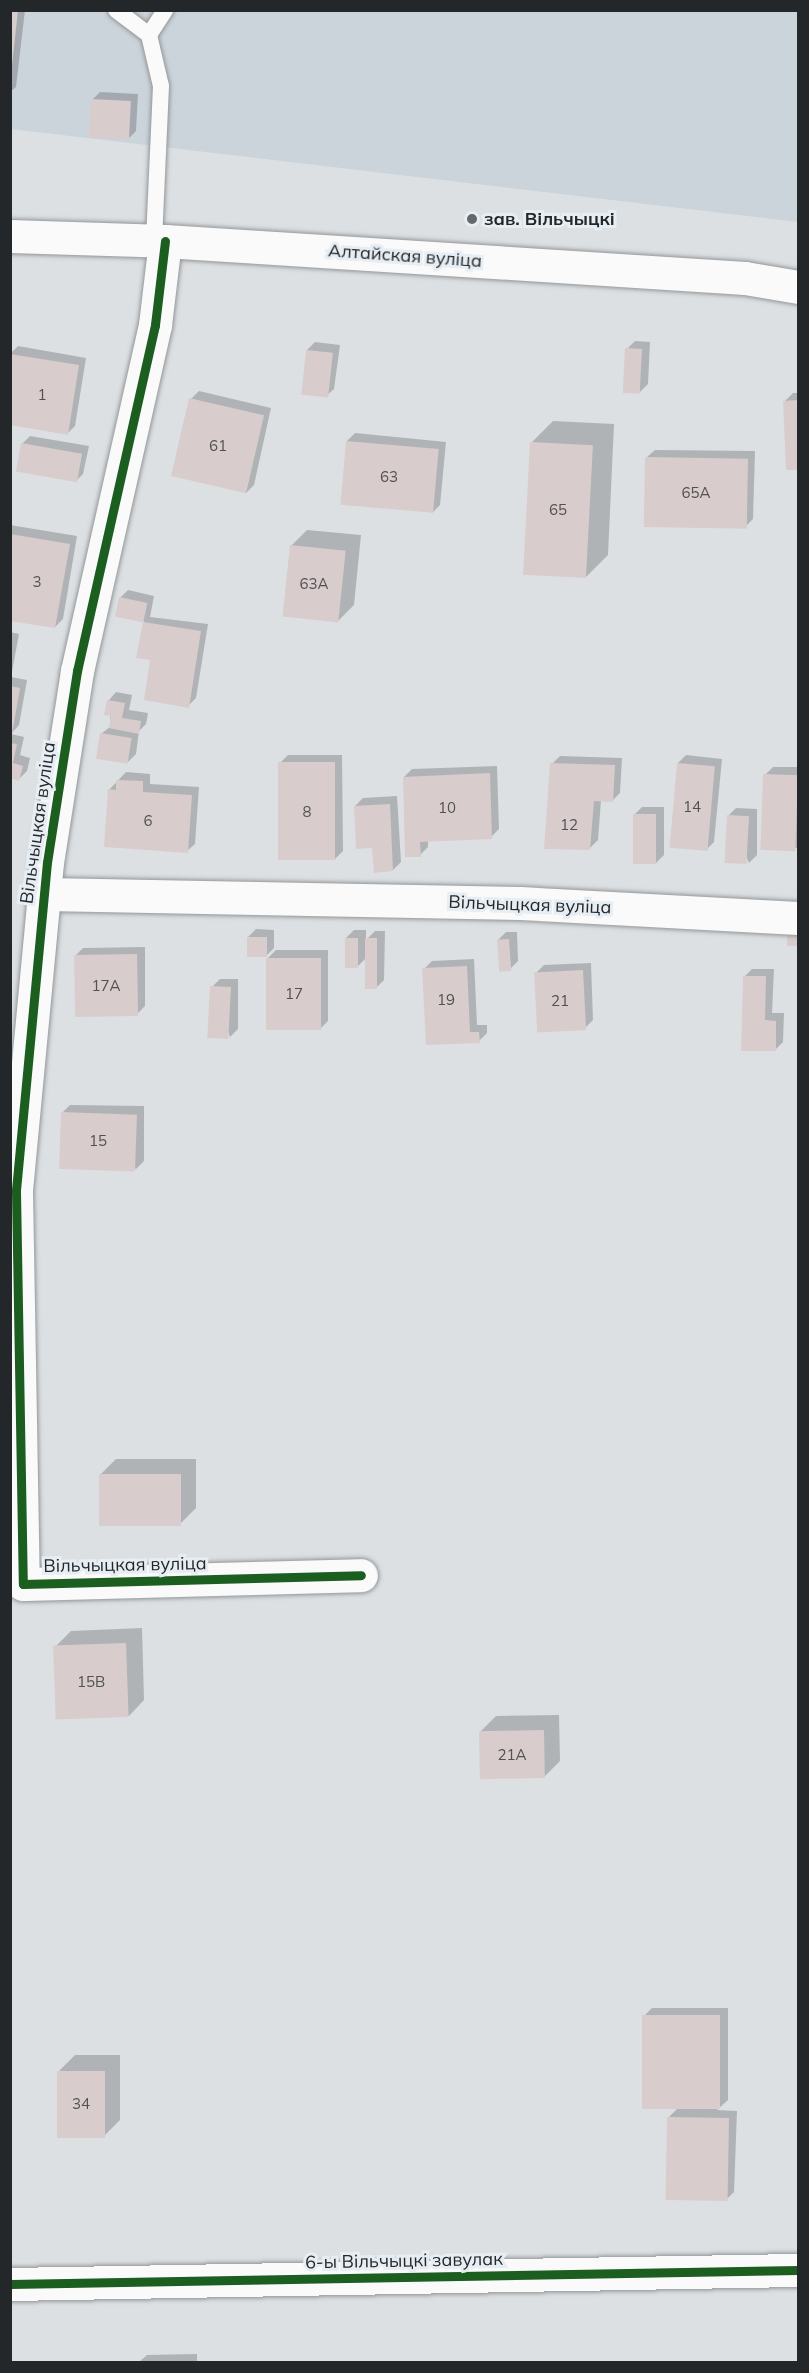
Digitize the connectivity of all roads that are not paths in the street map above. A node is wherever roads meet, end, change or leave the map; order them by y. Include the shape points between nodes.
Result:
1 (116, 10) edge
2 (165, 10) edge
3 (149, 35) junction
4 (10, 236) edge
5 (159, 241) junction
6 (798, 287) edge
7 (45, 894) junction
8 (798, 918) edge
9 (361, 1575) dead end
10 (798, 2270) edge
11 (10, 2284) edge

1 - 3 lane
2 - 3 lane
3 - 5 lane via 161,86
4 - 5 street, Алтайская вуліца
5 - 6 street, Алтайская вуліца via 745,278
5 - 7 street, Вільчыцкая вуліца via 155,325 77,671
7 - 8 street, Вільчыцкая вуліца via 519,903
7 - 9 street, Вільчыцкая вуліца via 16,1192 22,1584
10 - 11 street, 6-ы Вільчыцкі завулак

